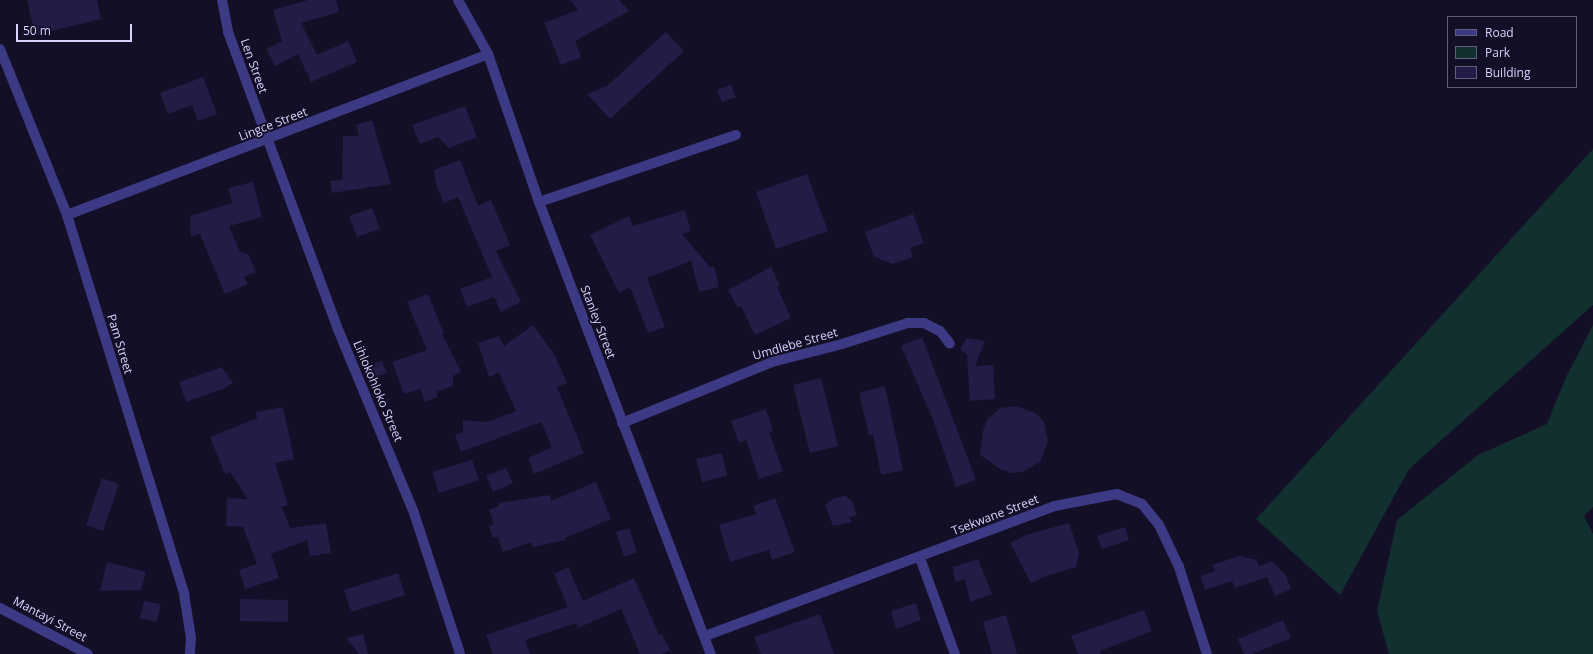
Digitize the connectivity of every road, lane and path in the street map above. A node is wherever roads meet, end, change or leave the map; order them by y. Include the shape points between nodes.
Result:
1 (222, 0) edge
2 (458, 0) edge
3 (0, 49) edge
4 (488, 54) junction
5 (736, 135) dead end
6 (268, 140) junction
7 (539, 202) junction
8 (67, 215) junction
9 (950, 344) dead end
10 (622, 423) junction
11 (920, 558) junction
12 (0, 608) edge
13 (705, 636) junction
14 (88, 654) edge
15 (190, 654) edge
16 (460, 654) edge
17 (711, 654) edge
18 (955, 654) edge
19 (1207, 654) edge

1 - 6 street, Len Street via 228,32
2 - 4 street, Stanley Street
3 - 8 street, Pam Street
4 - 6 street, Lingce Street
4 - 7 street, Stanley Street
5 - 7 street
6 - 8 street, Lingce Street
6 - 16 street, Lihlokohloko Street via 337,327 414,512
7 - 10 street, Stanley Street
8 - 15 street, Pam Street via 184,594 191,638
9 - 10 street, Umdlebe Street via 934,328 924,323 908,323 772,362
10 - 13 street, Stanley Street
11 - 13 street, Tsekwane Street
11 - 18 street
11 - 19 street, Tsekwane Street via 1054,506 1117,494 1142,504 1159,525 1179,567
12 - 14 street, Mantayi Street
13 - 17 street, Stanley Street

